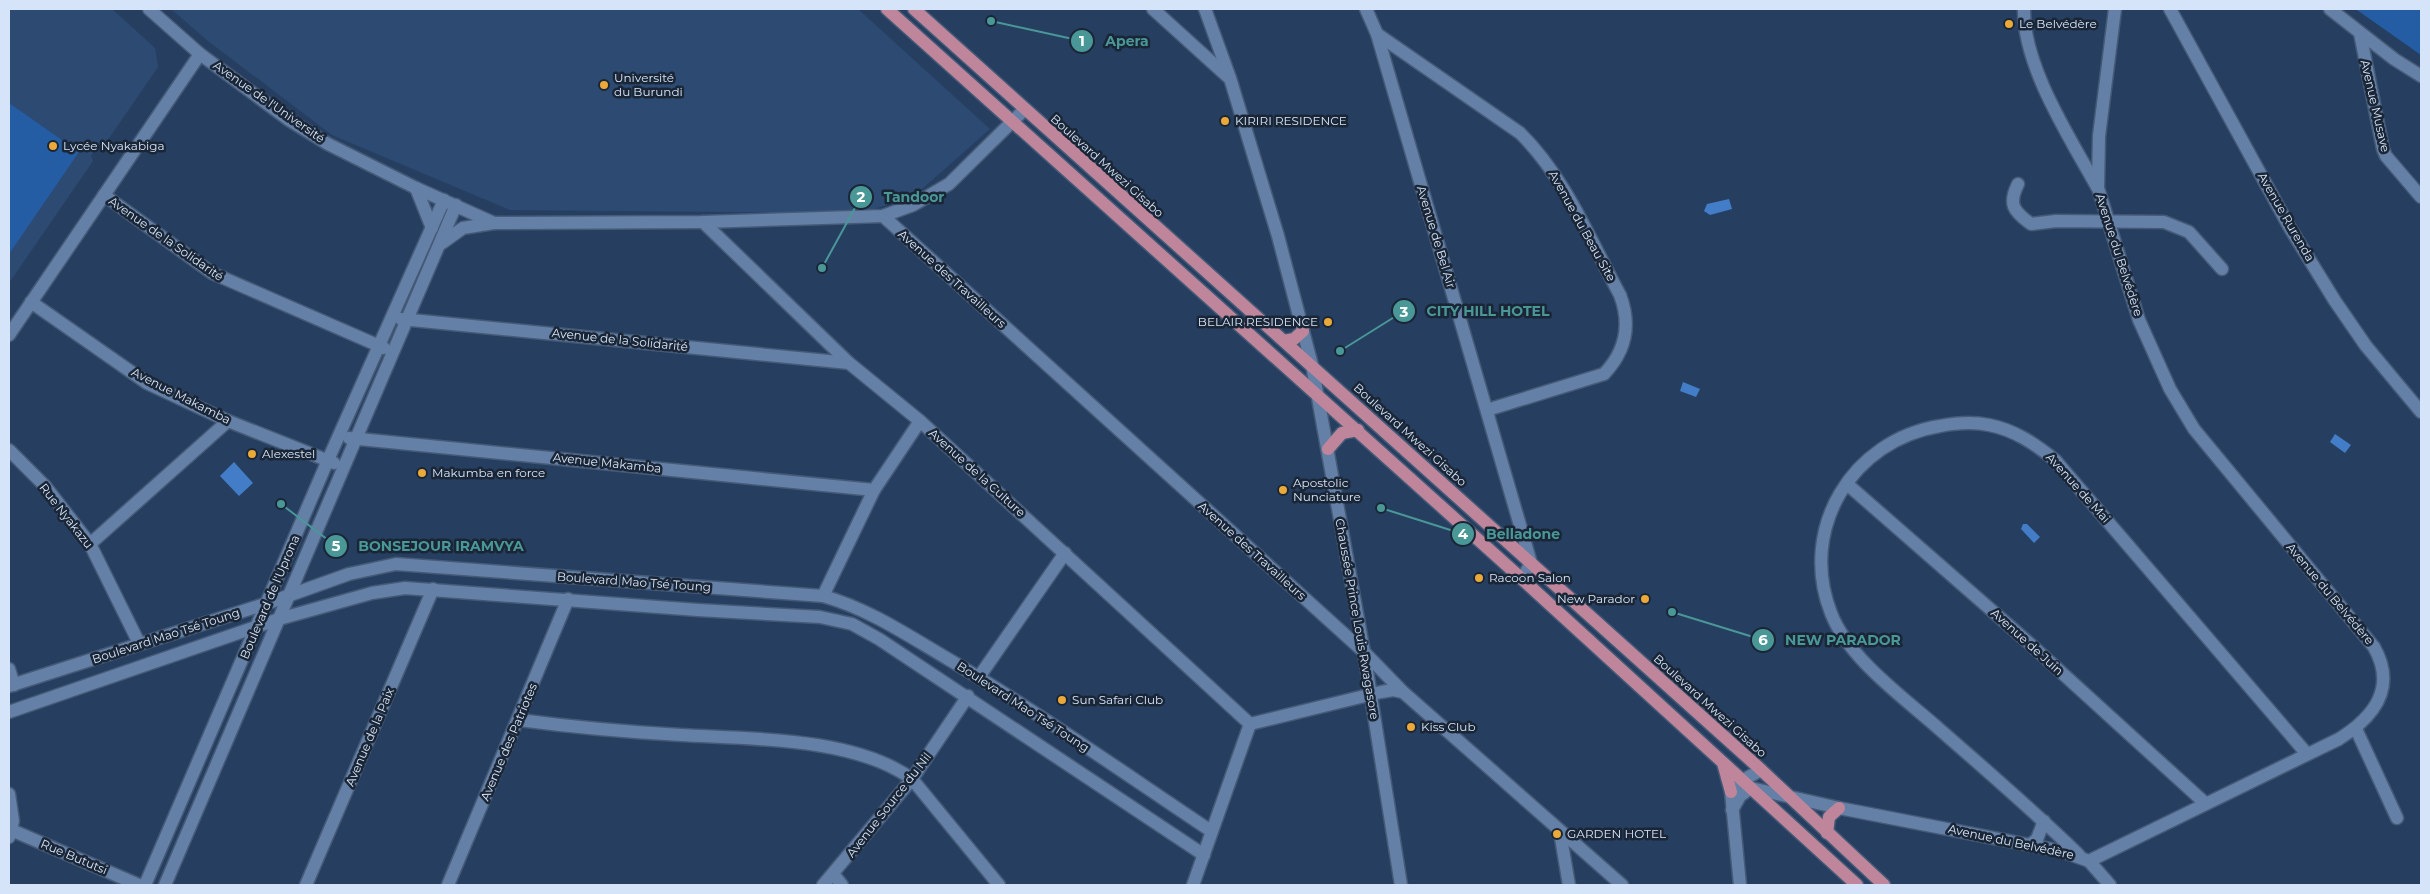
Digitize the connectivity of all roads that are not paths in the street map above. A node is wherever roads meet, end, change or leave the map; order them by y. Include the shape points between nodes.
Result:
1 (149, 9) edge
2 (887, 9) edge
3 (914, 9) edge
4 (1153, 9) edge
5 (1205, 9) edge
6 (1366, 9) edge
7 (2024, 9) edge
8 (2115, 9) edge
9 (2170, 9) edge
10 (2330, 9) edge
11 (2360, 33) junction
12 (1377, 34) junction
13 (200, 54) junction
14 (2421, 76) edge
15 (1230, 78) junction
16 (1025, 109) junction
17 (1012, 122) junction
18 (2018, 184) dead end
19 (416, 188) junction
20 (2098, 188) junction
21 (104, 195) junction
22 (2421, 197) edge
23 (450, 203) junction
24 (883, 216) junction
25 (703, 222) junction
26 (494, 223) junction
27 (2107, 223) junction
28 (432, 228) junction
29 (1157, 229) junction
30 (1145, 242) junction
31 (442, 243) junction
32 (2222, 270) dead end
33 (31, 302) junction
34 (391, 317) junction
35 (408, 320) junction
36 (1303, 331) junction
37 (9, 335) edge
38 (1284, 341) junction
39 (378, 346) junction
40 (394, 352) junction
41 (849, 363) junction
42 (1312, 366) junction
43 (1319, 395) junction
44 (1487, 410) junction
45 (2421, 412) edge
46 (228, 421) junction
47 (920, 421) junction
48 (1358, 430) junction
49 (339, 436) junction
50 (356, 439) junction
51 (1328, 449) junction
52 (9, 450) edge
53 (328, 460) junction
54 (344, 467) junction
55 (1847, 484) junction
56 (874, 490) junction
57 (90, 544) junction
58 (1064, 552) junction
59 (1531, 563) junction
60 (1522, 579) junction
61 (433, 589) junction
62 (289, 595) junction
63 (823, 596) junction
64 (568, 599) junction
65 (268, 603) junction
66 (279, 619) junction
67 (258, 626) junction
68 (139, 643) junction
69 (1364, 652) junction
70 (9, 669) edge
71 (979, 677) junction
72 (11, 686) edge
73 (1403, 692) junction
74 (968, 696) junction
75 (1371, 696) junction
76 (9, 712) edge
77 (518, 720) junction
78 (1250, 724) junction
79 (2356, 729) junction
80 (2307, 754) junction
81 (1722, 760) junction
82 (1761, 770) junction
83 (912, 779) junction
84 (1747, 784) junction
85 (1731, 792) junction
86 (9, 794) edge
87 (1788, 796) junction
88 (2206, 803) junction
89 (1839, 808) junction
90 (1732, 810) junction
91 (2398, 818) dead end
92 (2044, 821) junction
93 (1211, 831) junction
94 (10, 832) edge
95 (1560, 832) junction
96 (1826, 832) junction
97 (2030, 845) junction
98 (1204, 855) junction
99 (2085, 859) junction
100 (834, 874) junction
101 (139, 885) edge
102 (145, 885) edge
103 (165, 885) edge
104 (306, 885) edge
105 (448, 885) edge
106 (823, 885) edge
107 (842, 885) edge
108 (999, 885) edge
109 (1194, 885) edge
110 (1402, 885) edge
111 (1569, 885) edge
112 (1622, 885) edge
113 (1740, 885) edge
114 (1857, 885) edge
115 (1884, 885) edge
116 (2110, 885) edge

1 - 13 street
2 - 17 main road
3 - 16 main road, Boulevard Mwezi Gisabo
4 - 15 street
5 - 15 street, Chaussée Prince Louis Rwagasore
6 - 12 street, Avenue de Bel Air
7 - 20 street via 2026,33 2050,101
8 - 20 street, Avenue du Belvédère via 2100,127
9 - 45 street, Avenue Rurenda via 2290,228 2366,346
10 - 11 street
11 - 14 street
11 - 22 street, Avenue Musave via 2383,149
12 - 44 street, Avenue de Bel Air
12 - 44 street, Avenue du Beau Site via 1520,133 1536,149 1562,188 1620,295 1626,313 1621,348 1604,374
13 - 19 street, Avenue de l'Université via 302,128
13 - 21 street, Avenue de l'Université
15 - 36 street, Chaussée Prince Louis Rwagasore
16 - 17 street
16 - 29 main road, Boulevard Mwezi Gisabo
17 - 24 street via 949,184 913,205
17 - 30 main road
18 - 27 street via 2012,204 2018,214 2031,224
19 - 23 street, Avenue de l'Université
19 - 28 street
20 - 27 street, Avenue du Belvédère
21 - 33 street, Avenue de l'Université
21 - 39 street, Avenue de la Solidarité via 212,273
23 - 26 street, Avenue de l'Université
23 - 28 street, Boulevard de l'Uprona
23 - 31 street, Boulevard de l'Uprona
24 - 25 street
24 - 69 street, Avenue des Travailleurs
25 - 26 street
25 - 41 street, Avenue de la Culture
26 - 31 street via 463,228
27 - 32 street via 2154,220 2174,225 2189,232
27 - 79 street, Avenue du Belvédère via 2139,320 2179,406 2212,453 2380,658 2383,676 2380,697 2371,714
28 - 34 street, Boulevard de l'Uprona
29 - 30 main road
29 - 38 main road, Boulevard Mwezi Gisabo
30 - 43 main road
31 - 35 street, Boulevard de l'Uprona
33 - 37 street, Avenue de l'Université
33 - 46 street, Avenue Makamba via 137,377
34 - 35 street, Avenue de la Solidarité
34 - 39 street, Boulevard de l'Uprona
35 - 40 street, Boulevard de l'Uprona
35 - 41 street, Avenue de la Solidarité
36 - 38 main road via 1294,339
36 - 42 street, Chaussée Prince Louis Rwagasore
38 - 42 main road, Boulevard Mwezi Gisabo
39 - 40 street, Avenue de la Solidarité
39 - 49 street, Boulevard de l'Uprona
40 - 50 street, Boulevard de l'Uprona
41 - 47 street, Avenue de la Culture
42 - 43 street, Chaussée Prince Louis Rwagasore
42 - 59 main road, Boulevard Mwezi Gisabo
43 - 48 main road
43 - 51 street, Chaussée Prince Louis Rwagasore
44 - 59 street, Avenue de Bel Air
46 - 53 street, Avenue Makamba
46 - 57 street
47 - 56 street
47 - 58 street, Avenue de la Culture
48 - 51 main road via 1342,433
48 - 60 main road
49 - 50 street, Avenue Makamba
49 - 53 street, Boulevard de l'Uprona
50 - 54 street, Boulevard de l'Uprona
50 - 56 street, Avenue Makamba
51 - 69 street, Chaussée Prince Louis Rwagasore
52 - 57 street, Rue Nyakazu via 44,486
53 - 54 street, Avenue Makamba
53 - 65 street, Boulevard de l'Uprona
54 - 62 street, Boulevard de l'Uprona
55 - 80 street, Avenue de Mai via 1877,451 1924,428 1955,424 1988,425 2012,432 2035,444 2055,460
55 - 88 street, Avenue de Juin
55 - 92 street, Avenue de Mai via 1832,510 1821,550 1824,592 1839,632 1895,690
56 - 63 street
57 - 68 street, Rue Nyakazu
58 - 71 street
58 - 78 street, Avenue de la Culture
59 - 60 street
59 - 82 main road, Boulevard Mwezi Gisabo
60 - 81 main road
61 - 64 street, Boulevard Mao Tsé Toung
61 - 66 street, Boulevard Mao Tsé Toung via 388,590
61 - 104 street, Avenue de la Paix
62 - 63 street, Boulevard Mao Tsé Toung via 350,574 396,564
62 - 65 street, Boulevard Mao Tsé Toung
62 - 66 street, Boulevard de l'Uprona
63 - 71 street, Boulevard Mao Tsé Toung via 872,615
64 - 74 street, Boulevard Mao Tsé Toung via 820,618 852,624
64 - 77 street, Avenue des Patriotes
65 - 67 street, Boulevard de l'Uprona
65 - 68 street, Boulevard Mao Tsé Toung
66 - 67 street, Boulevard Mao Tsé Toung
66 - 103 street, Boulevard de l'Uprona
67 - 76 street, Boulevard Mao Tsé Toung
67 - 102 street, Boulevard de l'Uprona
68 - 72 street, Boulevard Mao Tsé Toung
69 - 73 street, Avenue des Travailleurs
69 - 75 street, Chaussée Prince Louis Rwagasore
70 - 72 street
71 - 93 street, Boulevard Mao Tsé Toung
73 - 75 street via 1393,690
73 - 95 street, Avenue des Travailleurs
74 - 83 street, Avenue Source du Nil
74 - 98 street, Boulevard Mao Tsé Toung
75 - 78 street
75 - 110 street, Chaussée Prince Louis Rwagasore
77 - 83 street via 813,746 876,759
77 - 105 street, Avenue des Patriotes
78 - 93 street
79 - 80 street, Avenue du Belvédère
79 - 91 street
80 - 88 street, Avenue du Belvédère
81 - 84 main road
81 - 85 main road
82 - 84 street
82 - 87 main road, Boulevard Mwezi Gisabo
83 - 100 street, Avenue Source du Nil
83 - 108 street
84 - 85 street
84 - 87 street, Avenue du Belvédère
84 - 90 street
84 - 114 main road
85 - 90 street
86 - 94 street via 13,812
87 - 89 street, Avenue du Belvédère
87 - 96 main road, Boulevard Mwezi Gisabo
88 - 99 street, Avenue du Belvédère
89 - 96 main road via 1829,817
89 - 97 street, Avenue du Belvédère
90 - 113 street
92 - 97 street via 2037,838
92 - 99 street, Avenue de Mai
93 - 98 street
94 - 101 street, Rue Bututsi
95 - 111 street
95 - 112 street, Avenue des Travailleurs
96 - 115 main road, Boulevard Mwezi Gisabo
97 - 99 street, Avenue du Belvédère
98 - 109 street
99 - 116 street, Avenue de Mai
100 - 106 street, Avenue Source du Nil
100 - 107 street

